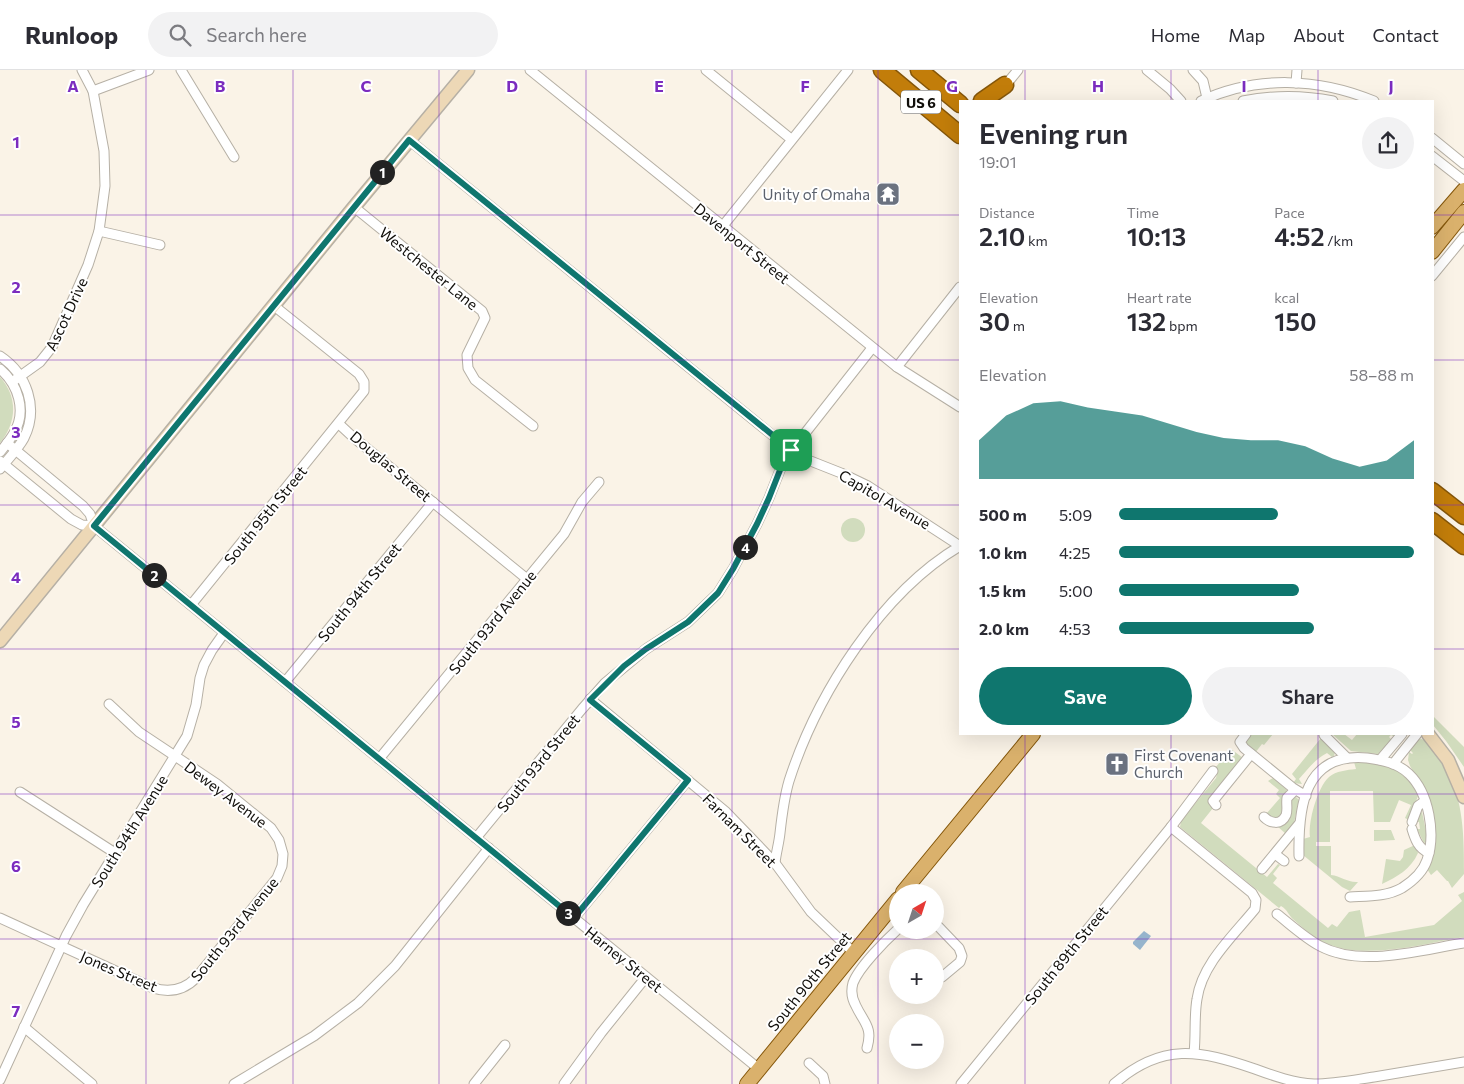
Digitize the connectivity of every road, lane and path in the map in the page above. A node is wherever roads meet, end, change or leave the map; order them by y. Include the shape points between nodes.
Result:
1 (82, 70) edge
2 (149, 70) edge
3 (181, 70) edge
4 (468, 70) edge
5 (530, 70) edge
6 (706, 70) edge
7 (848, 70) edge
8 (882, 70) edge
9 (899, 70) edge
10 (919, 70) edge
11 (1018, 70) edge
12 (1147, 70) edge
13 (1193, 70) edge
14 (1297, 70) edge
15 (1296, 82) junction
16 (1005, 85) junction
17 (940, 88) junction
18 (93, 91) junction
19 (963, 100) edge
20 (983, 100) edge
21 (994, 100) edge
22 (1180, 100) edge
23 (1204, 100) edge
24 (1249, 100) edge
25 (1326, 100) edge
26 (1371, 100) edge
27 (959, 103) edge
28 (959, 119) edge
29 (959, 134) edge
30 (409, 140) junction
31 (791, 140) junction
32 (1434, 140) edge
33 (234, 157) dead end
34 (1434, 158) edge
35 (1464, 164) edge
36 (1464, 181) edge
37 (1464, 190) edge
38 (354, 207) junction
39 (1464, 212) edge
40 (1434, 225) edge
41 (722, 227) junction
42 (100, 231) junction
43 (1464, 237) edge
44 (160, 245) dead end
45 (1434, 250) edge
46 (1434, 274) edge
47 (959, 288) edge
48 (274, 305) junction
49 (872, 348) junction
50 (0, 356) edge
51 (897, 367) junction
52 (0, 369) edge
53 (21, 376) junction
54 (12, 382) junction
55 (959, 406) edge
56 (339, 424) junction
57 (533, 426) dead end
58 (7, 443) junction
59 (15, 450) junction
60 (791, 450) junction
61 (0, 452) edge
62 (1, 465) edge
63 (599, 482) dead end
64 (1434, 493) edge
65 (433, 502) junction
66 (1464, 516) edge
67 (1434, 523) edge
68 (94, 526) junction
69 (959, 545) edge
70 (1464, 546) edge
71 (959, 547) edge
72 (527, 579) junction
73 (191, 605) junction
74 (224, 633) junction
75 (0, 641) edge
76 (286, 682) junction
77 (590, 700) junction
78 (109, 704) dead end
79 (1031, 735) edge
80 (1245, 735) edge
81 (1324, 735) dead end
82 (1401, 735) edge
83 (1416, 735) edge
84 (1429, 735) edge
85 (1251, 754) junction
86 (176, 756) junction
87 (1347, 758) junction
88 (380, 759) junction
89 (1380, 760) junction
90 (1393, 764) junction
91 (1270, 770) junction
92 (1213, 771) dead end
93 (1264, 778) dead end
94 (688, 780) junction
95 (1295, 790) junction
96 (20, 792) dead end
97 (1306, 796) junction
98 (1464, 798) edge
99 (1425, 801) junction
100 (1216, 804) dead end
101 (1264, 817) dead end
102 (1299, 824) junction
103 (1171, 827) junction
104 (476, 838) junction
105 (489, 848) junction
106 (115, 853) junction
107 (1429, 853) junction
108 (1275, 854) junction
109 (1299, 856) dead end
110 (283, 861) joint
111 (1284, 861) dead end
112 (775, 863) junction
113 (1423, 867) junction
114 (1262, 869) dead end
115 (1429, 877) dead end
116 (911, 884) edge
117 (1350, 897) dead end
118 (889, 911) edge
119 (1277, 914) dead end
120 (0, 918) edge
121 (574, 918) junction
122 (944, 932) edge
123 (889, 939) edge
124 (1464, 942) edge
125 (61, 946) junction
126 (854, 953) junction
127 (944, 975) edge
128 (646, 977) junction
129 (177, 989) joint
130 (24, 1027) junction
131 (505, 1045) dead end
132 (867, 1048) dead end
133 (1194, 1052) junction
134 (1464, 1062) edge
135 (808, 1063) dead end
136 (759, 1069) junction
137 (0, 1080) edge
138 (1354, 1082) edge
139 (92, 1084) edge
140 (234, 1084) edge
141 (474, 1084) edge
142 (564, 1084) edge
143 (747, 1084) edge
144 (825, 1084) edge
145 (962, 1084) edge
146 (1114, 1084) edge

1 - 18 street, Ascot Drive
2 - 18 street
3 - 33 street
4 - 30 street
5 - 41 street, Davenport Street
6 - 31 street
7 - 31 street
8 - 29 highway, US 6
9 - 28 highway
10 - 17 highway, US 6
11 - 16 street
12 - 22 street
13 - 23 street via 1203,81
14 - 15 street
15 - 23 street via 1251,86
15 - 26 street via 1337,88
16 - 20 highway
16 - 21 street
17 - 19 highway
17 - 27 highway, US 6
18 - 42 street, Ascot Drive via 102,131 105,171
24 - 25 street via 1297,96
30 - 38 street
30 - 60 street, Capitol Avenue
31 - 41 street
32 - 35 street
34 - 36 street
37 - 40 main road
38 - 48 street
38 - 57 street, Westchester Lane via 482,311 485,318 468,355 468,368 475,380
39 - 45 main road
41 - 49 street, Davenport Street
42 - 44 street
42 - 53 street, Ascot Drive via 52,347 40,362
43 - 46 street
47 - 51 street
48 - 56 street, Douglas Street via 363,378 363,395
48 - 68 street
49 - 51 street, Davenport Street
49 - 60 street, South 93rd Street
50 - 53 street
51 - 55 street, Davenport Street
52 - 54 street
53 - 54 street, Ascot Drive
53 - 59 street via 29,395 30,418
54 - 58 street via 19,397 20,416
56 - 65 street, Douglas Street
56 - 73 street, South 95th Street
58 - 59 street
58 - 61 street
59 - 62 street
59 - 68 street via 83,506
60 - 69 street, Capitol Avenue via 868,486
60 - 77 street, South 93rd Street via 722,588 688,622 624,666
62 - 68 street via 71,519 82,525
63 - 72 street, South 93rd Avenue via 582,502 564,534
64 - 66 highway
65 - 72 street, Douglas Street
65 - 76 street, South 94th Street
67 - 70 highway
68 - 73 street, Harney Street
68 - 75 street
71 - 112 street via 906,590 872,628 832,686 808,731 789,781
72 - 88 street, South 93rd Avenue
73 - 74 street, Harney Street
74 - 76 street, Harney Street
74 - 86 street, South 94th Avenue via 204,665 192,723
76 - 88 street, Harney Street
77 - 94 street, Farnam Street
77 - 104 street, South 93rd Street
78 - 86 street, Dewey Avenue via 139,732
79 - 116 main road, South 90th Street
80 - 85 street via 1240,742
81 - 87 street
82 - 89 street
83 - 90 street
84 - 98 street via 1448,760
85 - 91 street
85 - 100 street via 1213,801
86 - 106 street, South 94th Avenue
86 - 110 street, Dewey Avenue via 271,828 282,847
87 - 89 street
87 - 97 street via 1322,768
88 - 104 street, Harney Street
89 - 90 street
90 - 99 street via 1410,775
91 - 93 street
91 - 95 street
92 - 103 street, South 89th Street
94 - 112 street, Farnam Street via 726,812
94 - 121 street
95 - 97 street
95 - 101 street via 1287,798 1283,820 1273,823
96 - 106 street
97 - 102 street
99 - 107 street via 1430,825
99 - 107 street via 1418,806 1412,826 1418,844
102 - 108 street
102 - 109 street
103 - 133 street via 1254,896 1256,905 1212,962 1202,981 1196,1004
103 - 145 street, South 89th Street
104 - 105 street, Harney Street
105 - 121 street, Harney Street
105 - 140 street via 377,986 322,1030
106 - 125 street, South 94th Avenue
107 - 113 street
108 - 111 street
108 - 114 street
110 - 129 street, South 93rd Avenue via 274,883 208,963 192,982
112 - 126 street, Farnam Street via 811,912
113 - 115 street
113 - 117 street via 1400,889 1370,899
118 - 126 main road, South 90th Street
119 - 124 street via 1318,946 1354,957 1378,957
120 - 125 street, Jones Street
121 - 128 street, Harney Street
122 - 127 street via 962,956 960,962
123 - 132 street via 861,969 852,989 854,1001 869,1030
125 - 129 street, Jones Street via 153,988
125 - 130 street, South 94th Avenue
126 - 136 main road, South 90th Street
128 - 136 street, Harney Street
128 - 142 street
130 - 137 street
130 - 139 street
131 - 141 street
133 - 138 street via 1300,1082
133 - 146 street via 1147,1062
134 - 138 street
135 - 144 street via 823,1076
136 - 143 main road, South 90th Street

